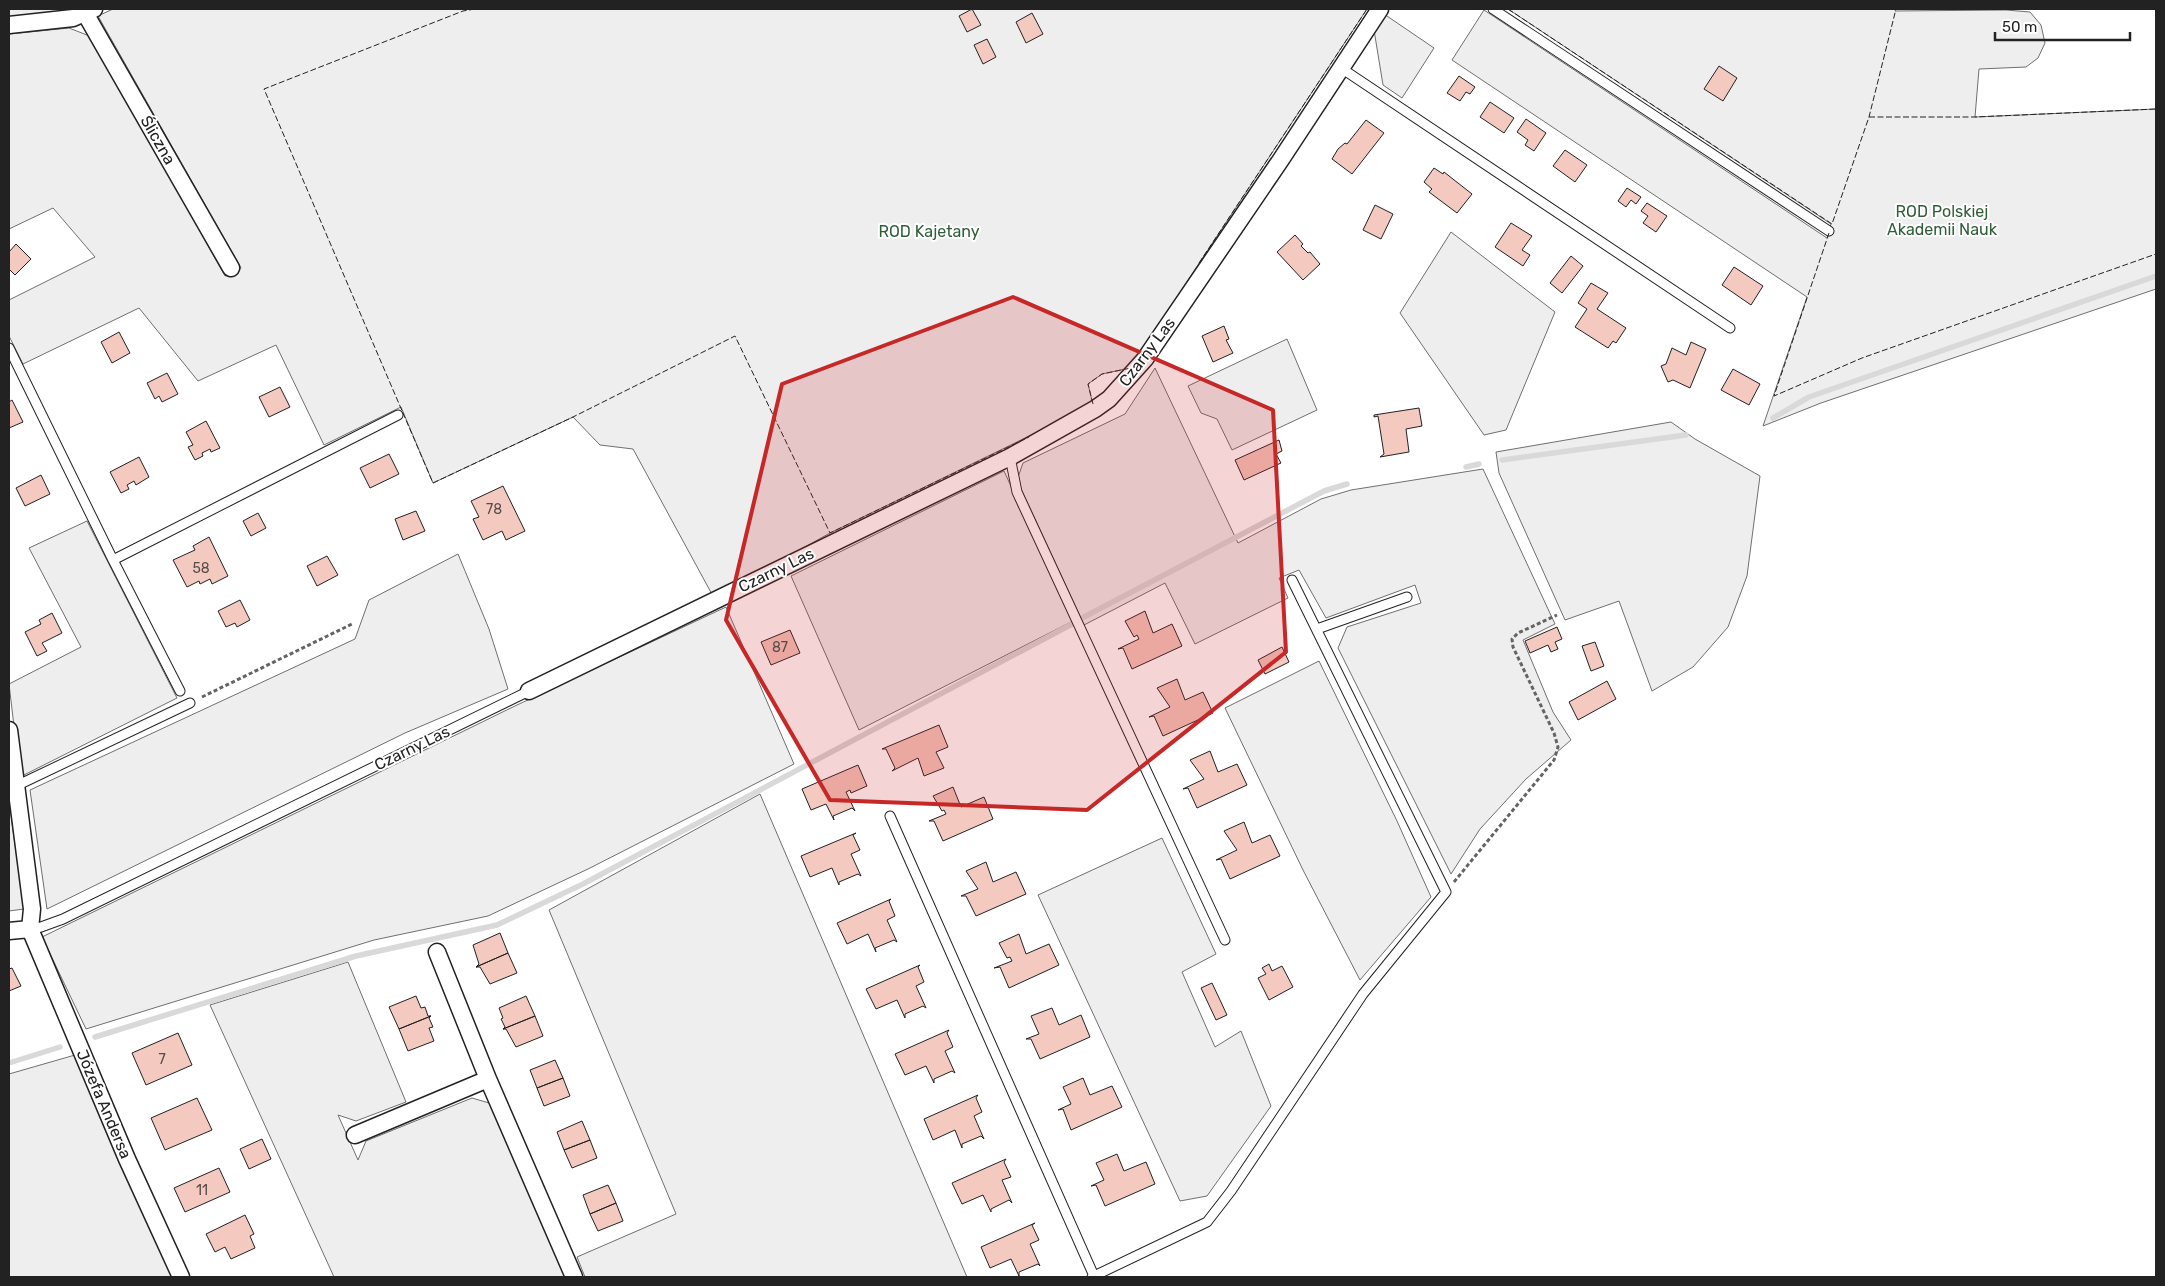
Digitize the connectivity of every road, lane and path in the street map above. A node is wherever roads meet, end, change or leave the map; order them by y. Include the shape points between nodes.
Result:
1 (1380, 9) edge
2 (1493, 9) edge
3 (90, 11) edge
4 (9, 25) edge
5 (1341, 68) junction
6 (1830, 231) dead end
7 (231, 268) dead end
8 (1730, 328) dead end
9 (9, 348) edge
10 (398, 415) dead end
11 (1010, 457) junction
12 (113, 560) junction
13 (1292, 580) dead end
14 (1407, 596) dead end
15 (1557, 615) dead end
16 (352, 624) dead end
17 (1317, 628) junction
18 (180, 691) dead end
19 (529, 691) joint
20 (190, 703) joint
21 (9, 730) edge
22 (16, 786) junction
23 (890, 816) dead end
24 (1446, 892) junction
25 (30, 929) junction
26 (9, 931) edge
27 (1225, 940) dead end
28 (437, 952) dead end
29 (488, 1079) junction
30 (356, 1135) dead end
31 (1093, 1276) edge
32 (181, 1277) edge
33 (574, 1277) edge

1 - 5 street, Czarny Las
2 - 6 lane
3 - 4 street via 73,18
3 - 7 street, Śliczna
5 - 8 lane
5 - 11 street, Czarny Las via 1145,359 1126,382 1095,409
9 - 12 lane
10 - 12 lane
11 - 19 street, Czarny Las
11 - 27 lane via 1017,492
12 - 18 lane
13 - 17 lane
14 - 17 lane
15 - 24 path via 1512,639 1554,733 1558,747 1554,760
16 - 20 path
17 - 24 lane
19 - 25 lane, Czarny Las via 63,919
20 - 22 lane
21 - 22 street
22 - 25 street via 32,909
23 - 31 lane
24 - 31 lane via 1363,994 1207,1222
25 - 26 street, Czarny Las
25 - 32 street, Józefa Andersa via 127,1159
28 - 29 street
29 - 30 street
29 - 33 street

